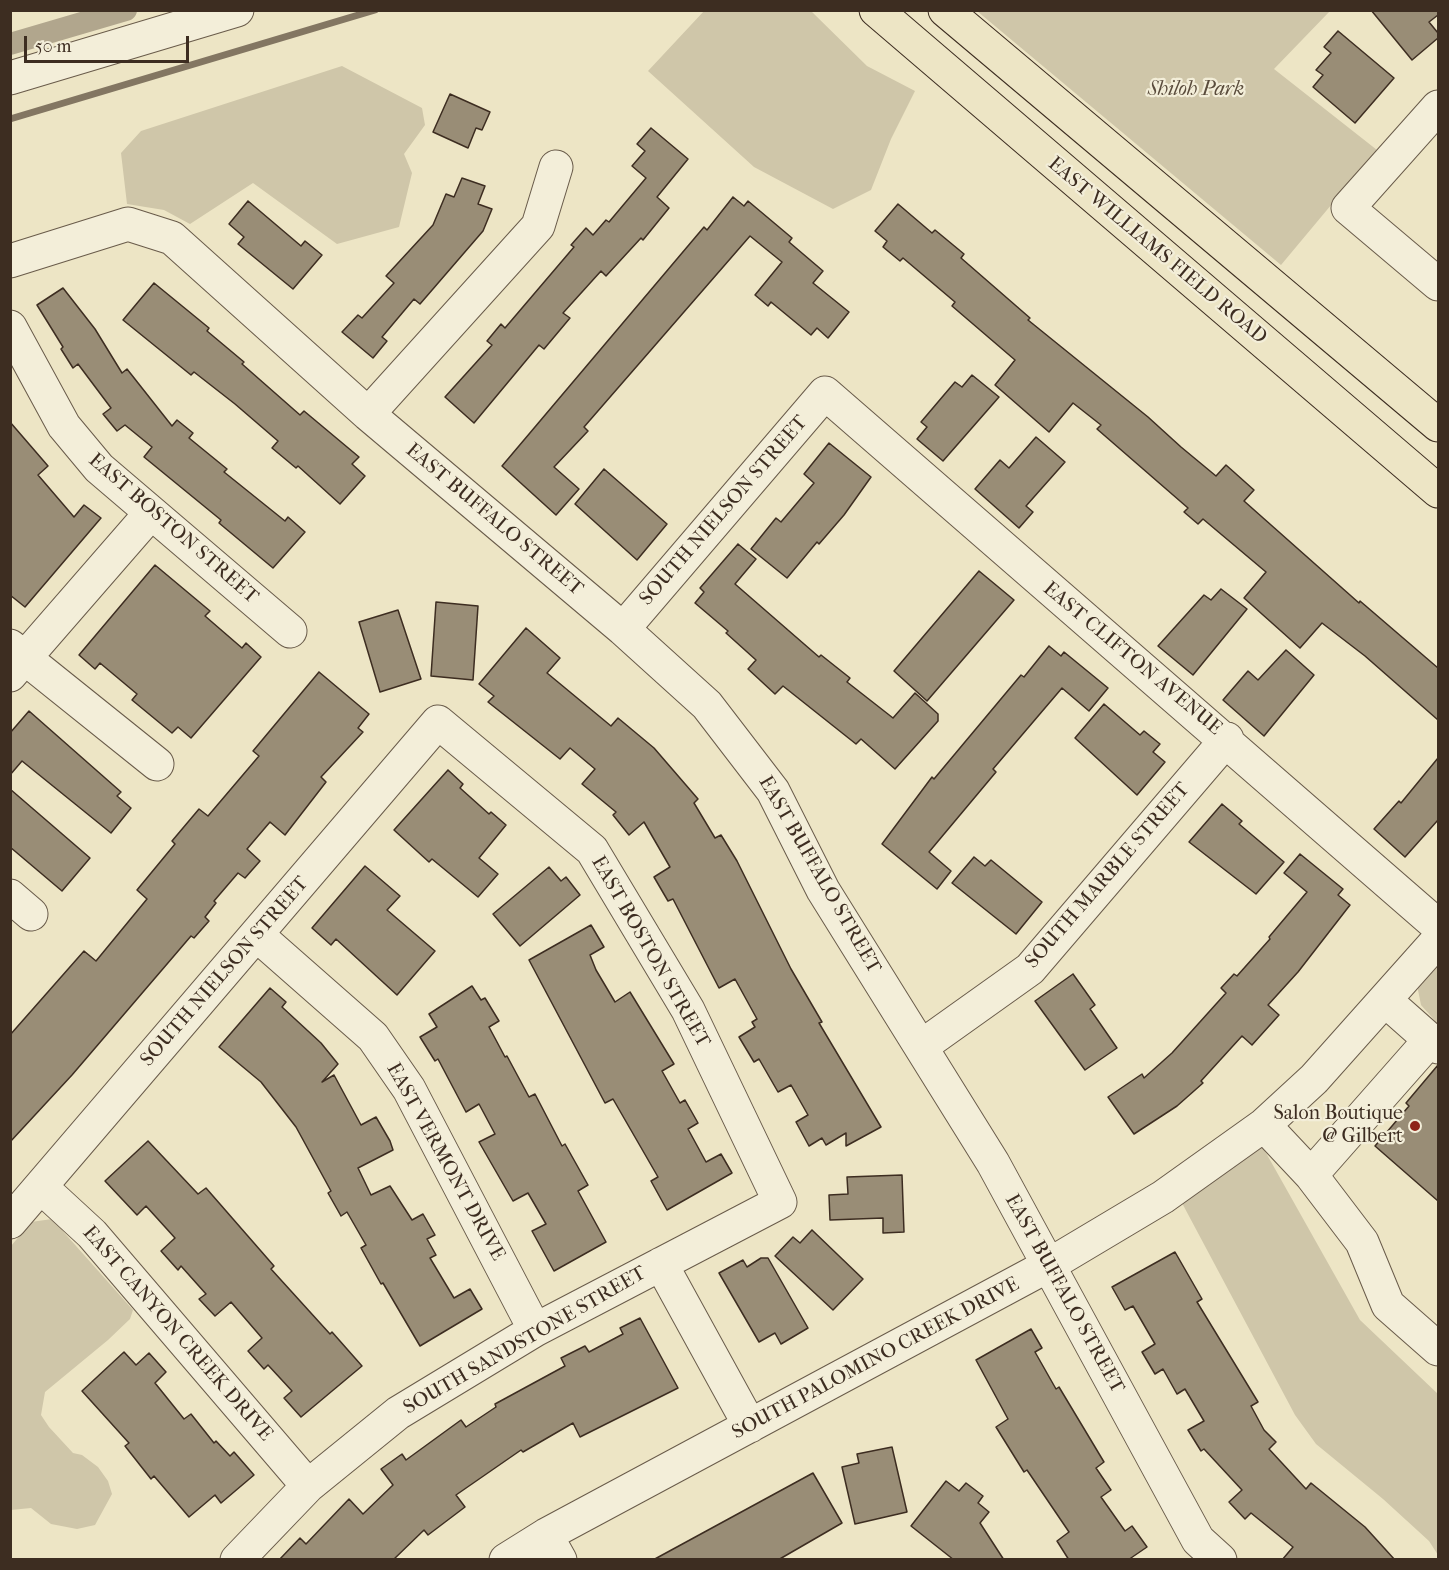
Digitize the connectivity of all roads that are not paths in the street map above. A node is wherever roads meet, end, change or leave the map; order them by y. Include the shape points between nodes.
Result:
1 (237, 10) edge
2 (876, 10) edge
3 (945, 10) edge
4 (10, 78) edge
5 (1438, 107) edge
6 (556, 167) dead end
7 (10, 261) edge
8 (1438, 284) edge
9 (10, 327) edge
10 (825, 393) joint
11 (368, 414) junction
12 (1438, 426) edge
13 (1438, 491) edge
14 (150, 514) junction
15 (623, 629) junction
16 (290, 631) dead end
17 (15, 660) edge
18 (438, 722) joint
19 (1227, 739) junction
20 (157, 764) dead end
21 (1438, 926) edge
22 (257, 935) junction
23 (1438, 940) edge
24 (1386, 1001) junction
25 (1434, 1044) edge
26 (922, 1046) junction
27 (1264, 1125) junction
28 (1311, 1175) junction
29 (41, 1187) junction
30 (780, 1202) joint
31 (10, 1222) edge
32 (661, 1264) junction
33 (1049, 1265) junction
34 (535, 1330) junction
35 (1438, 1349) edge
36 (750, 1426) junction
37 (309, 1486) junction
38 (553, 1547) edge
39 (237, 1560) edge
40 (506, 1560) edge
41 (1220, 1560) edge

1 - 4 street
2 - 13 main road, EAST WILLIAMS FIELD ROAD
3 - 12 main road
5 - 8 street via 1348,208
6 - 11 street via 538,226
7 - 11 street, EAST BUFFALO STREET via 128,224 172,238
9 - 14 street, EAST BOSTON STREET via 64,426 99,468
10 - 15 street, SOUTH NIELSON STREET
10 - 19 street, EAST CLIFTON AVENUE
11 - 15 street, EAST BUFFALO STREET
14 - 16 street, EAST BOSTON STREET
14 - 17 street
15 - 26 street, EAST BUFFALO STREET via 707,705 773,790 823,890
17 - 20 street
18 - 22 street, SOUTH NIELSON STREET
18 - 30 street, EAST BOSTON STREET via 592,850 688,1010
19 - 21 street, EAST CLIFTON AVENUE
19 - 26 street, SOUTH MARBLE STREET via 1030,969
22 - 29 street, SOUTH NIELSON STREET
22 - 34 street, EAST VERMONT DRIVE via 373,1037 409,1089
23 - 24 street, SOUTH PALOMINO CREEK DRIVE
24 - 25 street
24 - 27 street, SOUTH PALOMINO CREEK DRIVE via 1314,1079
25 - 28 street
26 - 33 street, EAST BUFFALO STREET
27 - 28 street
27 - 33 street, SOUTH PALOMINO CREEK DRIVE via 1163,1197
28 - 35 street via 1362,1242 1388,1305
29 - 31 street, SOUTH NIELSON STREET
29 - 37 street, EAST CANYON CREEK DRIVE via 92,1233
30 - 32 street, SOUTH SANDSTONE STREET
32 - 34 street, SOUTH SANDSTONE STREET
32 - 36 street
33 - 36 street, SOUTH PALOMINO CREEK DRIVE
33 - 41 street, EAST BUFFALO STREET via 1198,1540
34 - 37 street, SOUTH SANDSTONE STREET via 398,1413
36 - 38 street, SOUTH PALOMINO CREEK DRIVE
37 - 39 street, SOUTH SANDSTONE STREET
38 - 40 street, SOUTH PALOMINO CREEK DRIVE

